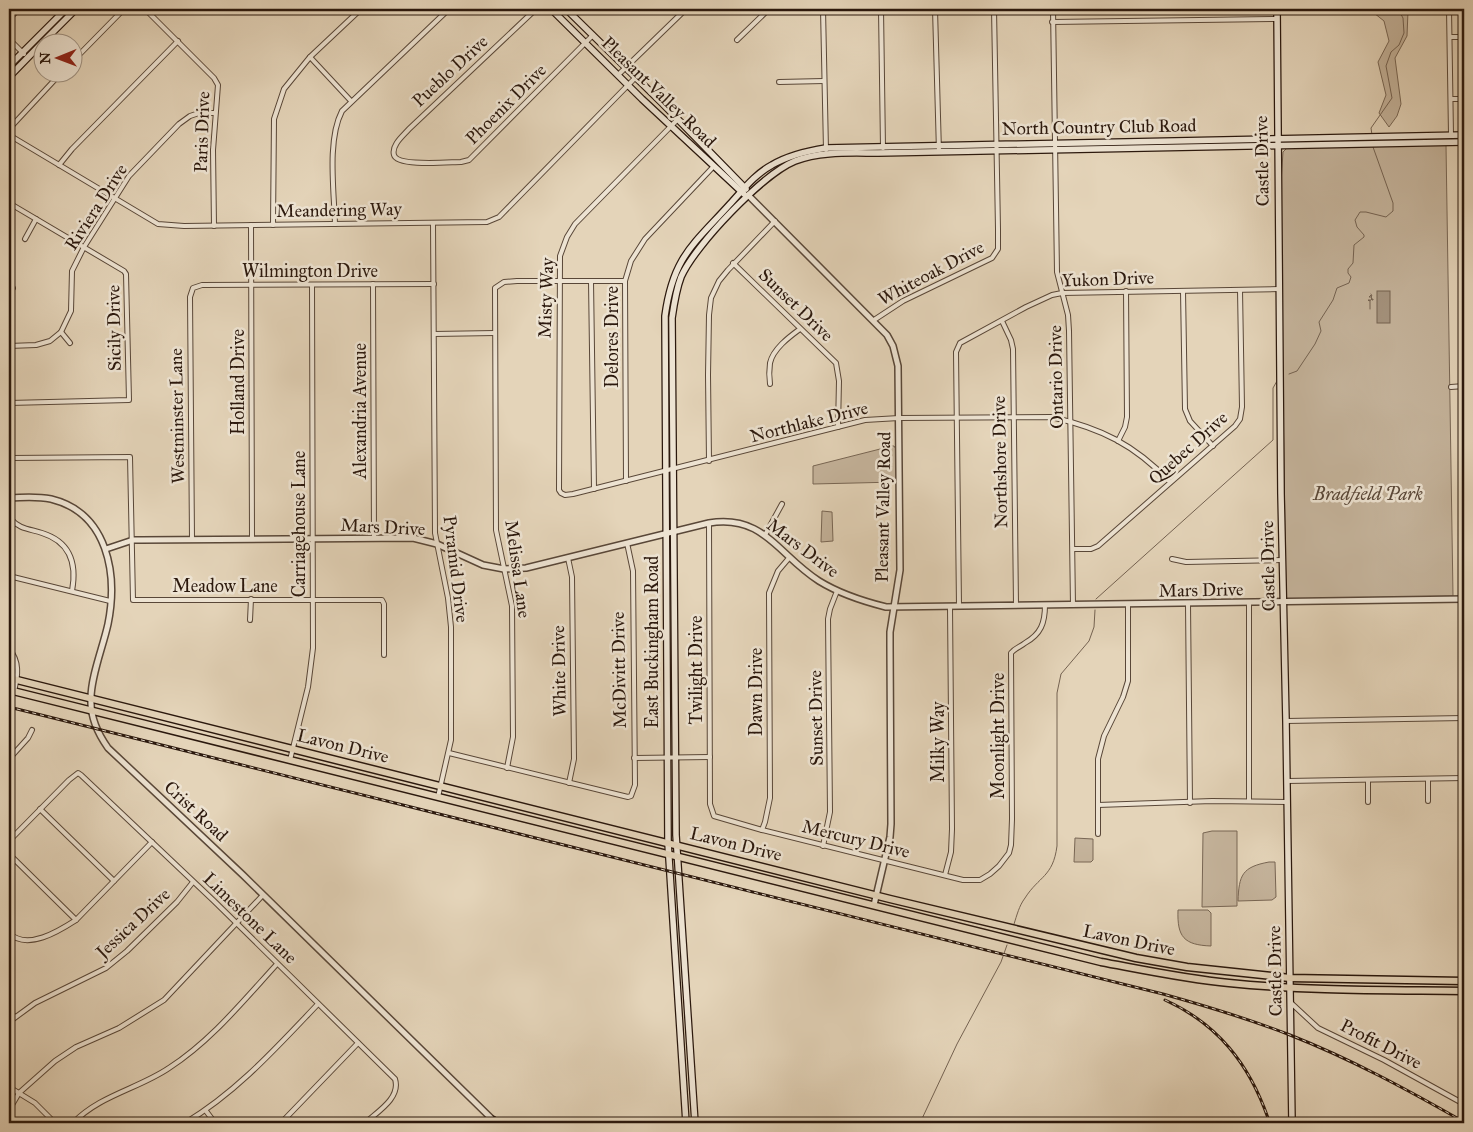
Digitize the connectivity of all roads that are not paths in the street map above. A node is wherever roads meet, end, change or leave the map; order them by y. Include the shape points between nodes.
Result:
1 (19, 9) edge
2 (66, 9) edge
3 (76, 9) edge
4 (124, 9) edge
5 (145, 9) edge
6 (361, 9) edge
7 (449, 9) edge
8 (536, 9) edge
9 (550, 9) edge
10 (566, 9) edge
11 (686, 9) edge
12 (769, 9) edge
13 (823, 9) edge
14 (881, 9) edge
15 (935, 9) edge
16 (994, 9) edge
17 (1053, 9) edge
18 (1277, 9) edge
19 (1449, 9) edge
20 (9, 19) edge
21 (1277, 19) junction
22 (1052, 22) junction
23 (54, 32) edge
24 (593, 35) junction
25 (1450, 37) junction
26 (1464, 37) edge
27 (9, 39) edge
28 (737, 40) dead end
29 (178, 41) junction
30 (586, 42) junction
31 (22, 52) junction
32 (82, 52) edge
33 (32, 53) edge
34 (310, 57) junction
35 (27, 58) junction
36 (9, 66) edge
37 (626, 67) junction
38 (618, 75) junction
39 (9, 77) edge
40 (635, 78) junction
41 (824, 81) junction
42 (53, 82) edge
43 (780, 82) dead end
44 (628, 84) junction
45 (1451, 99) junction
46 (1464, 99) edge
47 (351, 101) junction
48 (215, 114) junction
49 (678, 120) junction
50 (671, 126) junction
51 (9, 128) edge
52 (9, 135) edge
53 (1451, 135) junction
54 (1464, 135) edge
55 (1408, 136) junction
56 (1277, 138) junction
57 (1171, 140) junction
58 (1452, 142) junction
59 (1464, 142) edge
60 (1408, 144) junction
61 (939, 145) junction
62 (1277, 145) junction
63 (883, 146) junction
64 (1056, 146) junction
65 (997, 147) junction
66 (826, 148) junction
67 (1171, 148) junction
68 (939, 152) junction
69 (883, 153) junction
70 (827, 155) junction
71 (396, 159) joint
72 (59, 165) junction
73 (714, 166) junction
74 (743, 190) junction
75 (748, 195) junction
76 (114, 197) junction
77 (9, 203) edge
78 (36, 219) junction
79 (775, 222) junction
80 (433, 223) junction
81 (335, 224) junction
82 (251, 225) junction
83 (273, 225) junction
84 (214, 226) junction
85 (25, 239) dead end
86 (84, 247) junction
87 (734, 263) junction
88 (559, 281) junction
89 (591, 281) junction
90 (625, 281) junction
91 (373, 284) junction
92 (434, 284) junction
93 (251, 285) junction
94 (312, 285) junction
95 (1279, 289) junction
96 (1240, 290) junction
97 (1126, 291) junction
98 (1183, 291) junction
99 (190, 292) joint
100 (1062, 293) junction
101 (874, 320) junction
102 (1002, 321) junction
103 (800, 329) junction
104 (60, 332) junction
105 (434, 334) junction
106 (495, 334) junction
107 (70, 343) dead end
108 (9, 346) edge
109 (770, 384) dead end
110 (1464, 386) edge
111 (1451, 387) dead end
112 (9, 403) edge
113 (1013, 417) junction
114 (898, 418) junction
115 (956, 418) junction
116 (1070, 421) junction
117 (838, 427) junction
118 (1118, 441) junction
119 (1213, 446) junction
120 (9, 459) edge
121 (709, 461) junction
122 (673, 469) junction
123 (666, 471) junction
124 (626, 481) junction
125 (1170, 482) junction
126 (594, 489) junction
127 (561, 493) joint
128 (9, 498) edge
129 (782, 504) dead end
130 (11, 519) dead end
131 (709, 523) junction
132 (674, 532) junction
133 (666, 533) junction
134 (764, 535) junction
135 (252, 538) junction
136 (313, 538) junction
137 (374, 538) junction
138 (192, 539) junction
139 (133, 540) junction
140 (628, 543) junction
141 (437, 544) junction
142 (106, 549) junction
143 (1073, 549) junction
144 (568, 558) junction
145 (789, 558) junction
146 (1172, 559) dead end
147 (1283, 560) junction
148 (504, 569) junction
149 (9, 576) edge
150 (72, 591) junction
151 (837, 591) junction
152 (251, 599) junction
153 (313, 599) junction
154 (1464, 599) edge
155 (110, 601) junction
156 (1284, 602) junction
157 (1248, 603) junction
158 (1128, 604) junction
159 (1188, 604) junction
160 (1045, 605) junction
161 (1073, 605) junction
162 (959, 606) junction
163 (1016, 606) junction
164 (950, 607) junction
165 (894, 608) junction
166 (250, 620) dead end
167 (9, 649) edge
168 (384, 655) dead end
169 (9, 678) edge
170 (17, 680) junction
171 (12, 690) edge
172 (91, 699) junction
173 (92, 711) junction
174 (1464, 718) edge
175 (1286, 721) junction
176 (32, 730) dead end
177 (292, 749) junction
178 (449, 753) junction
179 (10, 756) edge
180 (668, 757) junction
181 (675, 757) junction
182 (710, 757) junction
183 (634, 758) junction
184 (290, 760) junction
185 (363, 767) junction
186 (507, 768) junction
187 (360, 777) junction
188 (1464, 778) edge
189 (1428, 779) junction
190 (1368, 780) junction
191 (1287, 781) junction
192 (569, 783) junction
193 (440, 786) junction
194 (438, 797) junction
195 (1428, 801) dead end
196 (1250, 802) junction
197 (1288, 802) junction
198 (1368, 802) dead end
199 (1190, 803) junction
200 (1098, 804) junction
201 (40, 809) junction
202 (714, 816) joint
203 (762, 830) junction
204 (1098, 834) dead end
205 (9, 841) edge
206 (152, 842) junction
207 (668, 842) junction
208 (676, 845) junction
209 (823, 846) junction
210 (9, 854) edge
211 (668, 854) junction
212 (677, 857) junction
213 (885, 861) junction
214 (990, 874) joint
215 (945, 876) junction
216 (114, 881) junction
217 (194, 882) junction
218 (263, 895) junction
219 (876, 895) junction
220 (874, 905) junction
221 (76, 920) junction
222 (236, 924) junction
223 (9, 933) edge
224 (1091, 948) junction
225 (1090, 959) junction
226 (278, 964) junction
227 (1169, 964) junction
228 (1133, 968) junction
229 (1290, 978) junction
230 (1464, 981) edge
231 (1290, 988) junction
232 (1464, 991) edge
233 (1290, 1002) junction
234 (318, 1004) junction
235 (9, 1012) edge
236 (679, 1014) junction
237 (688, 1014) junction
238 (15, 1017) junction
239 (9, 1022) edge
240 (358, 1044) junction
241 (691, 1073) junction
242 (683, 1074) junction
243 (9, 1087) edge
244 (20, 1094) junction
245 (1464, 1104) edge
246 (9, 1110) edge
247 (206, 1111) junction
248 (494, 1122) edge
249 (55, 1123) edge
250 (73, 1123) edge
251 (185, 1123) edge
252 (215, 1123) edge
253 (281, 1123) edge
254 (365, 1123) edge
255 (686, 1123) edge
256 (695, 1123) edge
257 (1292, 1123) edge

1 - 20 street
2 - 31 main road
3 - 23 main road
4 - 32 street
5 - 29 street, Paris Drive
6 - 34 street
7 - 47 street
8 - 71 street, Pueblo Drive via 409,129 394,148
9 - 30 main road, Pleasant Valley Road
10 - 24 main road, Pleasant Valley Road
11 - 37 street
12 - 28 street
13 - 41 street
14 - 63 street
15 - 61 street
16 - 65 street, Whiteoak Drive
17 - 22 street, Ontario Drive
18 - 21 main road, Castle Drive
19 - 25 street
21 - 22 street
21 - 56 main road, Castle Drive
22 - 64 street, Ontario Drive
24 - 30 street, Phoenix Drive
24 - 37 main road, Pleasant Valley Road
25 - 26 street
25 - 45 street
27 - 31 street
29 - 48 street, Paris Drive via 218,85
29 - 72 street
30 - 38 main road, Pleasant Valley Road
30 - 71 street, Phoenix Drive via 469,160 412,163
31 - 35 street
31 - 36 main road
33 - 35 main road
34 - 47 street
34 - 83 street via 284,88 274,119
35 - 39 main road
37 - 38 street
37 - 40 main road, Pleasant Valley Road
38 - 44 main road, Pleasant Valley Road
40 - 44 street, Meandering Way
40 - 49 main road, Pleasant Valley Road
41 - 43 street
41 - 66 street
42 - 51 street
44 - 50 main road, Pleasant Valley Road
44 - 80 street, Meandering Way via 499,217 487,222
45 - 46 street
45 - 53 street
47 - 81 street via 336,122
48 - 76 street, Riviera Drive via 190,116 179,124 129,176
48 - 84 street, Paris Drive
49 - 50 street, Misty Way
49 - 74 main road, Pleasant Valley Road
50 - 73 main road, Pleasant Valley Road
50 - 88 street, Misty Way via 575,224 560,256
52 - 72 street, Meandering Way
53 - 54 main road, North Country Club Road
53 - 55 main road, North Country Club Road
53 - 58 street
55 - 56 main road, North Country Club Road
55 - 60 main road
56 - 57 main road, North Country Club Road
56 - 62 main road, Castle Drive
57 - 64 main road, North Country Club Road
57 - 67 main road
58 - 59 main road, North Country Club Road
58 - 60 main road, North Country Club Road
60 - 62 main road, North Country Club Road
61 - 63 main road, North Country Club Road
61 - 65 main road, North Country Club Road
61 - 68 street
62 - 67 main road, North Country Club Road
62 - 95 main road, Castle Drive
63 - 66 main road, North Country Club Road
63 - 69 street
64 - 65 main road, North Country Club Road
64 - 67 main road, North Country Club Road
64 - 100 street, Ontario Drive via 1057,272
65 - 68 main road, North Country Club Road
65 - 101 street, Whiteoak Drive via 997,253 903,301
66 - 70 street
66 - 74 main road, North Country Club Road via 783,159 764,170
68 - 69 main road, North Country Club Road
69 - 70 main road, North Country Club Road
70 - 75 main road, North Country Club Road via 793,162
72 - 76 street, Meandering Way
73 - 74 main road, Pleasant Valley Road
73 - 90 street, Delores Drive via 645,239 631,261
74 - 75 main road, Pleasant Valley Road
74 - 123 main road, East Buckingham Road via 691,245 672,280 665,316
75 - 79 street, Pleasant Valley Road
75 - 122 main road, East Buckingham Road via 695,252 681,277 675,297 672,318
76 - 84 street, Meandering Way via 158,224
76 - 86 street, Riviera Drive
77 - 78 street, Sicily Drive
78 - 85 street
78 - 86 street, Sicily Drive
79 - 87 street
79 - 101 street, Pleasant Valley Road
80 - 81 street, Meandering Way
80 - 92 street, Pyramid Drive
81 - 83 street, Meandering Way
82 - 83 street, Meandering Way
82 - 84 street, Meandering Way
82 - 93 street, Holland Drive
86 - 104 street, Riviera Drive via 72,271 71,311
86 - 112 street, Sicily Drive via 126,274 129,400
87 - 103 street, Sunset Drive
87 - 121 street via 719,281 710,304
88 - 89 street
88 - 106 street, Melissa Lane via 504,282 498,285 494,294
88 - 127 street, Misty Way
89 - 90 street
89 - 126 street
90 - 124 street, Delores Drive
91 - 92 street, Wilmington Drive
91 - 94 street, Wilmington Drive
91 - 137 street, Alexandria Avenue
92 - 105 street, Pyramid Drive
93 - 94 street, Wilmington Drive
93 - 99 street, Wilmington Drive via 202,285
93 - 135 street, Holland Drive
94 - 136 street, Carriagehouse Lane
95 - 96 street, Yukon Drive
95 - 147 main road, Castle Drive
96 - 98 street, Yukon Drive
96 - 119 street, Quebec Drive via 1240,419
97 - 98 street, Yukon Drive
97 - 100 street, Yukon Drive
97 - 118 street via 1127,417
98 - 119 street via 1185,409 1190,421
99 - 138 street, Westminster Lane
100 - 102 street, Yukon Drive
100 - 116 street, Ontario Drive via 1069,331
101 - 114 street, Pleasant Valley Road via 888,335 898,366
102 - 113 street, Northshore Drive via 1013,349
102 - 115 street, Yukon Drive via 960,343 956,352
103 - 109 street via 771,359
103 - 117 street, Sunset Drive via 836,363
104 - 107 street
104 - 108 street via 50,341 36,345
105 - 106 street
105 - 141 street, Pyramid Drive
106 - 148 street, Melissa Lane via 496,530
110 - 111 street
113 - 115 street, Northlake Drive
113 - 116 street, Northlake Drive via 1051,417
113 - 163 street, Northshore Drive
114 - 115 street, Northlake Drive
114 - 117 street, Northlake Drive
114 - 165 street, Pleasant Valley Road via 900,570
115 - 162 street
116 - 118 street, Northlake Drive
116 - 143 street, Ontario Drive
117 - 121 street, Northlake Drive
118 - 125 street, Northlake Drive via 1153,464
119 - 125 street, Quebec Drive
120 - 139 street via 130,457
121 - 122 street, Northlake Drive
122 - 123 street, Northlake Drive
122 - 132 main road, East Buckingham Road
123 - 124 street, Northlake Drive
123 - 133 main road, East Buckingham Road
124 - 126 street, Northlake Drive
125 - 143 street, Quebec Drive via 1098,546
126 - 127 street, Northlake Drive
128 - 142 street, Crist Road via 50,499 72,507 94,527
129 - 134 street
130 - 150 street via 17,526 51,536 66,548 74,567
131 - 132 street, Mars Drive
131 - 134 street, Mars Drive via 740,523
131 - 182 street, Twilight Drive
132 - 133 street, Mars Drive
132 - 181 main road, East Buckingham Road
133 - 140 street, Mars Drive
133 - 180 main road, East Buckingham Road
134 - 145 street, Mars Drive
135 - 136 street, Mars Drive
135 - 138 street, Mars Drive
136 - 137 street, Mars Drive
136 - 153 street, Carriagehouse Lane
137 - 141 street, Mars Drive via 413,538
138 - 139 street, Mars Drive
139 - 142 street, Mars Drive
139 - 152 street, Meadow Lane via 133,600
140 - 144 street, Mars Drive
140 - 183 street, McDivitt Drive via 633,571
141 - 148 street, Mars Drive via 483,566
141 - 178 street, Pyramid Drive via 448,593 451,627
142 - 155 street, Crist Road
143 - 161 street, Ontario Drive
144 - 148 street, Mars Drive via 526,568
144 - 192 street, White Drive via 572,577 574,759
145 - 151 street, Mars Drive
145 - 203 street, Dawn Drive via 778,571 769,593 770,798
146 - 147 street via 1186,562
147 - 156 main road, Castle Drive
148 - 186 street, Melissa Lane via 512,606 513,737
149 - 150 street
150 - 155 street
151 - 165 street, Mars Drive
151 - 209 street, Sunset Drive via 828,619 830,812
152 - 153 street, Meadow Lane
152 - 166 street
153 - 168 street, Meadow Lane via 382,600
153 - 177 street, Carriagehouse Lane via 313,648 308,687
154 - 156 street, Mars Drive
155 - 172 street, Crist Road
156 - 157 street, Mars Drive
156 - 175 main road, Castle Drive
157 - 159 street, Mars Drive
157 - 196 street
158 - 159 street, Mars Drive
158 - 161 street, Mars Drive
158 - 200 street via 1128,681 1098,759
159 - 199 street
160 - 161 street, Mars Drive
160 - 163 street, Mars Drive
160 - 214 street, Moonlight Drive via 1043,627 1011,653 1011,845 1009,853
162 - 163 street, Mars Drive
162 - 164 street, Mars Drive
164 - 165 street, Mars Drive
164 - 215 street, Milky Way via 952,828
165 - 213 street, Pleasant Valley Road via 890,646 892,824
167 - 170 street via 17,662
169 - 170 main road, Lavon Drive
170 - 171 street
170 - 172 main road, Lavon Drive
171 - 173 main road, Lavon Drive
172 - 173 street, Crist Road
172 - 177 main road, Lavon Drive
173 - 184 main road, Lavon Drive
173 - 218 street, Crist Road via 97,729 108,748
174 - 175 street
175 - 191 main road, Castle Drive
176 - 179 street
177 - 184 street, Carriagehouse Lane
177 - 185 main road, Lavon Drive
178 - 186 street
178 - 193 street, Pyramid Drive
180 - 181 street
180 - 183 street
180 - 207 main road, East Buckingham Road
181 - 182 street
181 - 208 main road, East Buckingham Road
182 - 202 street, Twilight Drive via 710,804
183 - 192 street, McDivitt Drive via 635,785 631,796
184 - 187 main road, Lavon Drive
185 - 187 main road
185 - 193 main road, Lavon Drive
186 - 192 street
187 - 194 main road, Lavon Drive
188 - 189 street
189 - 190 street
189 - 195 street
190 - 191 street
190 - 198 street
191 - 197 main road, Castle Drive
193 - 194 street, Pyramid Drive
193 - 207 main road, Lavon Drive
194 - 211 main road, Lavon Drive
196 - 197 street
196 - 199 street
197 - 229 main road, Castle Drive
199 - 200 street
200 - 204 street
201 - 205 street
201 - 206 street, Limestone Lane via 78,773
201 - 216 street
202 - 203 street, Mercury Drive
203 - 209 street, Mercury Drive
206 - 216 street
206 - 217 street, Limestone Lane
207 - 208 main road, Lavon Drive
207 - 211 main road, East Buckingham Road
208 - 212 main road, East Buckingham Road
208 - 219 main road, Lavon Drive
209 - 213 street, Mercury Drive
210 - 221 street
211 - 212 main road, Lavon Drive
211 - 236 main road, East Buckingham Road
212 - 220 main road, Lavon Drive
212 - 237 main road, East Buckingham Road
213 - 215 street, Mercury Drive
213 - 219 street, Pleasant Valley Road
214 - 215 street, Mercury Drive via 974,881
216 - 221 street
217 - 222 street, Limestone Lane
217 - 238 street, Jessica Drive via 127,951 106,968 55,992
218 - 222 street
218 - 248 street, Crist Road
219 - 220 street, Pleasant Valley Road
219 - 224 main road, Lavon Drive
220 - 225 main road, Lavon Drive
221 - 223 street via 29,941 16,939
222 - 226 street, Limestone Lane
222 - 244 street via 164,1000 119,1028 76,1047 55,1061
224 - 225 main road
224 - 227 main road, Lavon Drive
225 - 228 main road, Lavon Drive
226 - 234 street, Limestone Lane
226 - 250 street via 189,1054 169,1069 98,1103
227 - 228 main road via 1161,969
227 - 229 main road, Lavon Drive
228 - 231 main road, Lavon Drive via 1229,983
229 - 230 main road, Lavon Drive
229 - 231 main road, Castle Drive
231 - 232 main road, Lavon Drive
231 - 233 main road, Castle Drive
233 - 245 street, Profit Drive via 1318,1028
233 - 257 main road, Castle Drive
234 - 240 street, Limestone Lane
234 - 247 street via 253,1071
235 - 238 street
236 - 237 main road
236 - 242 main road, East Buckingham Road
237 - 241 main road, East Buckingham Road
238 - 239 street, Jessica Drive
240 - 253 street
240 - 254 street, Limestone Lane via 395,1079 396,1091 391,1099
241 - 242 main road
241 - 256 main road, East Buckingham Road
242 - 255 main road, East Buckingham Road
243 - 244 street
244 - 246 street
244 - 249 street via 35,1103
247 - 251 street
247 - 252 street

